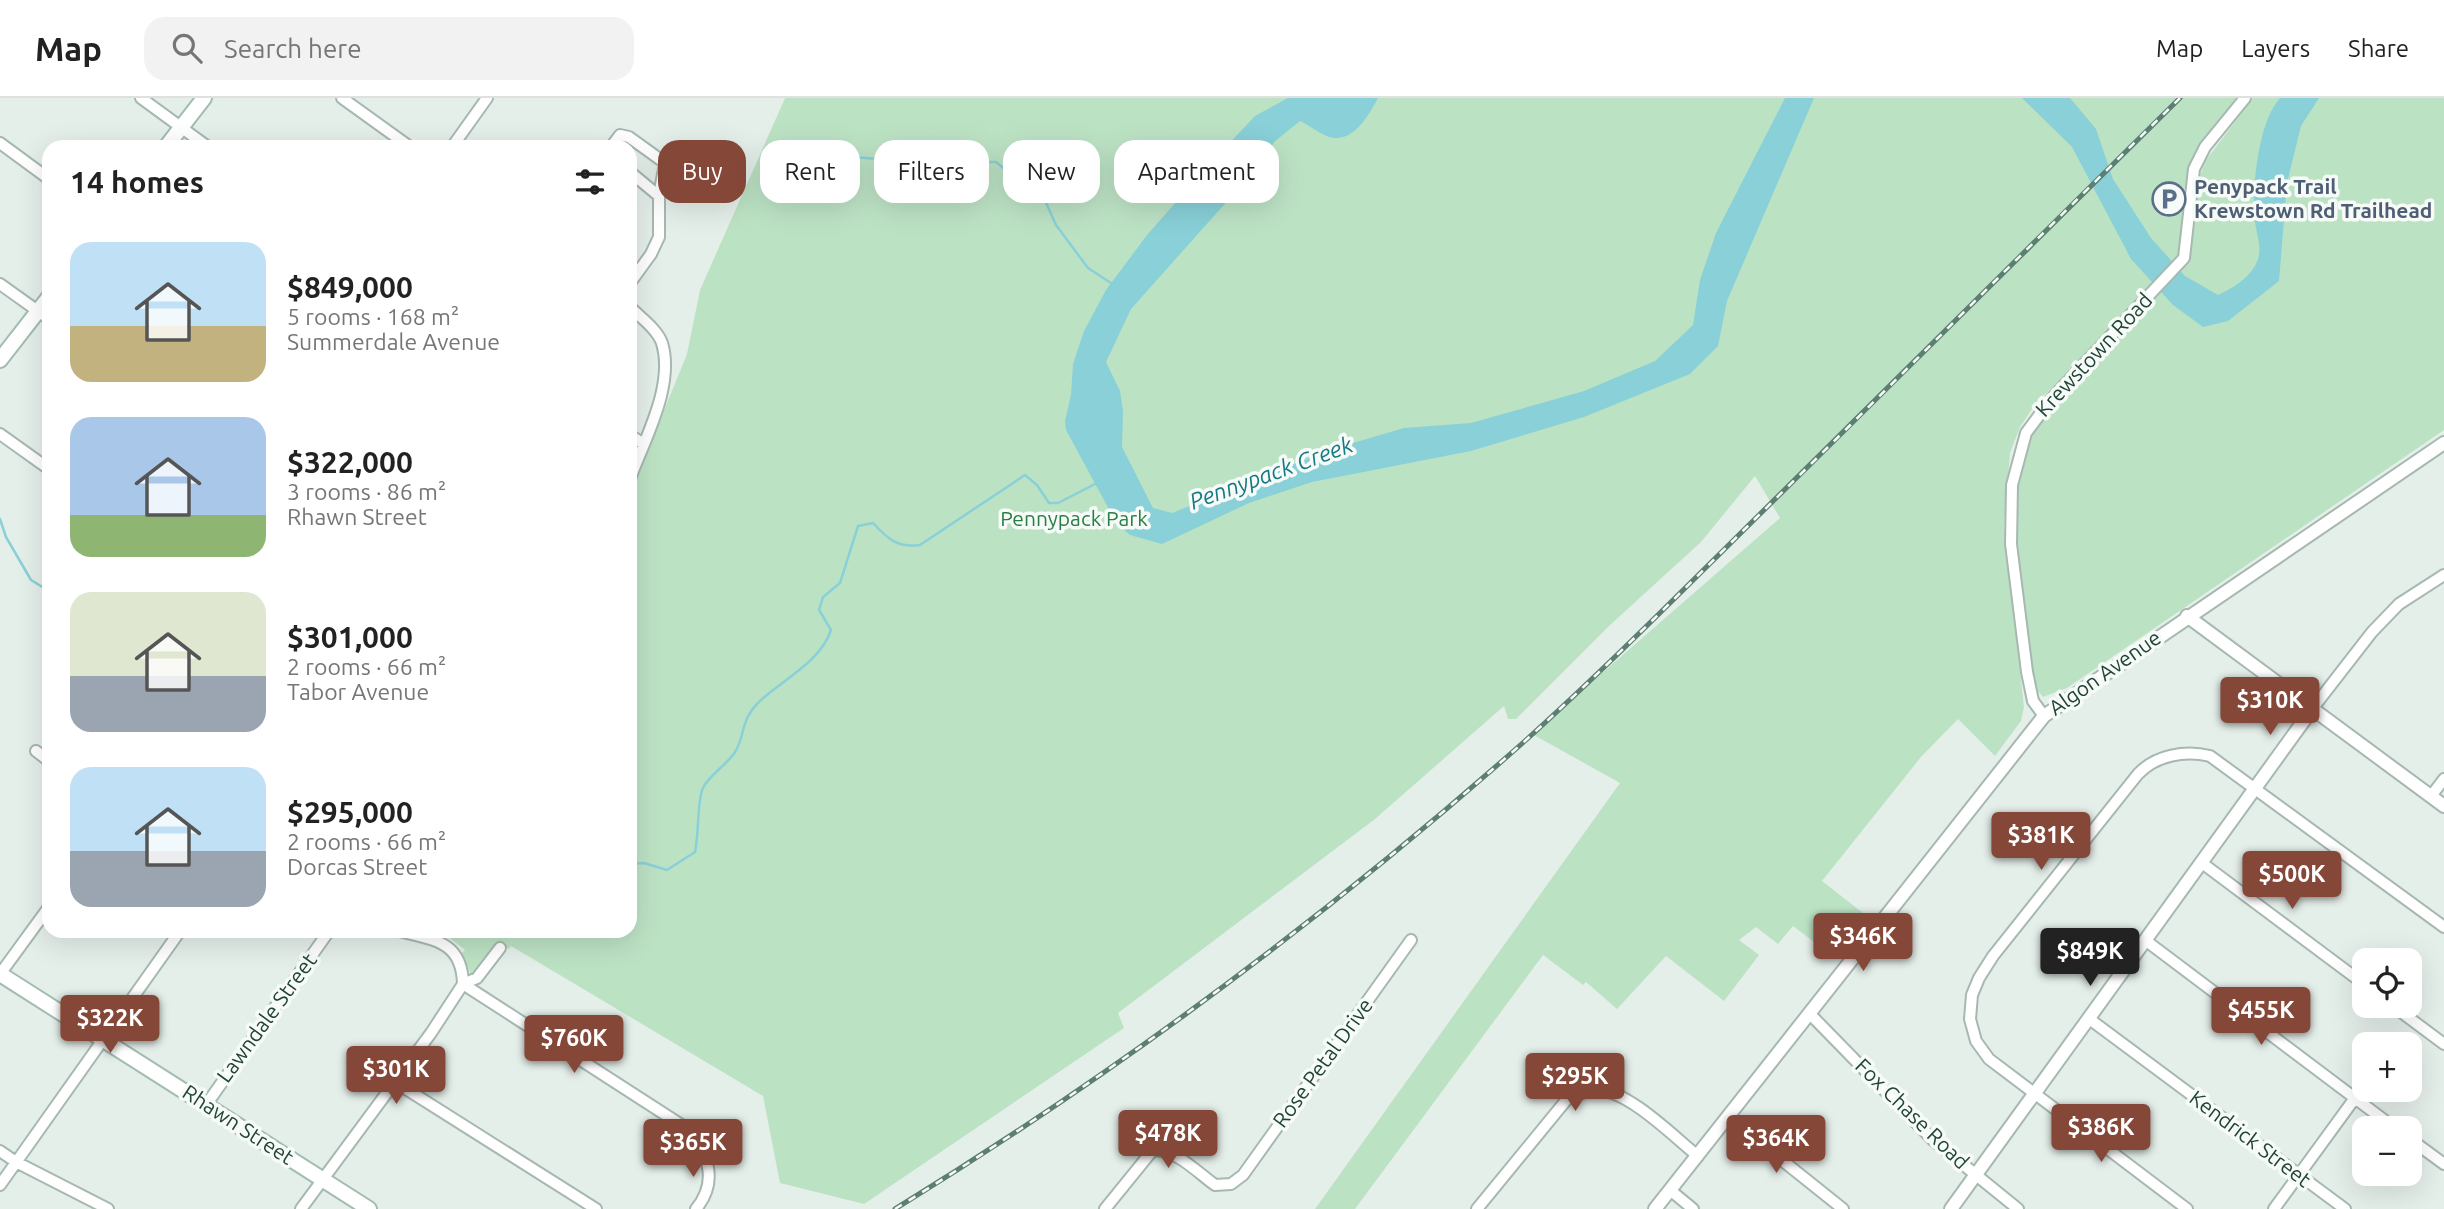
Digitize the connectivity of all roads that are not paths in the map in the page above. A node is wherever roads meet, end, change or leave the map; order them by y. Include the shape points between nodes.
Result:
1 (141, 98) edge
2 (204, 98) edge
3 (342, 98) edge
4 (487, 98) edge
5 (2245, 98) edge
6 (181, 127) junction
7 (171, 140) edge
8 (199, 140) edge
9 (400, 140) edge
10 (457, 140) edge
11 (616, 140) edge
12 (633, 140) edge
13 (0, 143) edge
14 (637, 143) edge
15 (658, 158) edge
16 (42, 174) edge
17 (637, 178) edge
18 (658, 196) edge
19 (659, 203) edge
20 (637, 273) edge
21 (0, 284) edge
22 (42, 314) edge
23 (637, 314) edge
24 (42, 316) edge
25 (0, 360) edge
26 (0, 434) edge
27 (637, 440) edge
28 (642, 443) junction
29 (2444, 443) edge
30 (637, 458) edge
31 (42, 464) edge
32 (2444, 575) edge
33 (2187, 616) junction
34 (2313, 708) junction
35 (2044, 716) junction
36 (36, 751) dead end
37 (42, 756) edge
38 (2444, 779) edge
39 (2254, 785) junction
40 (2431, 796) junction
41 (2444, 806) edge
42 (2202, 863) junction
43 (42, 917) edge
44 (2444, 927) edge
45 (175, 938) edge
46 (324, 938) edge
47 (424, 938) edge
48 (1411, 940) dead end
49 (2145, 940) junction
50 (500, 948) dead end
51 (0, 974) edge
52 (2352, 976) edge
53 (463, 984) junction
54 (1810, 1014) junction
55 (2088, 1018) junction
56 (2409, 1018) edge
57 (102, 1040) junction
58 (2444, 1044) edge
59 (394, 1082) junction
60 (2035, 1094) junction
61 (2352, 1096) edge
62 (2352, 1102) edge
63 (2360, 1102) edge
64 (206, 1105) junction
65 (2379, 1116) edge
66 (1728, 1117) junction
67 (2422, 1148) edge
68 (0, 1151) edge
69 (1698, 1156) junction
70 (16, 1162) junction
71 (2444, 1164) edge
72 (1975, 1174) junction
73 (2299, 1175) junction
74 (323, 1180) junction
75 (0, 1185) edge
76 (1670, 1190) junction
77 (108, 1209) edge
78 (301, 1209) edge
79 (369, 1209) edge
80 (596, 1209) edge
81 (696, 1209) edge
82 (1105, 1209) edge
83 (1477, 1209) edge
84 (1655, 1209) edge
85 (1693, 1209) edge
86 (1843, 1209) edge
87 (1951, 1209) edge
88 (2018, 1209) edge
89 (2187, 1209) edge
90 (2274, 1209) edge
91 (2345, 1209) edge

1 - 6 street
2 - 6 main road
3 - 9 street
4 - 10 street
5 - 35 street, Krewstown Road via 2197,163 2190,187 2188,241 2180,263 2032,421 2012,485 2011,544 2033,701
6 - 7 main road
6 - 8 street
11 - 12 street via 620,135
13 - 16 street
14 - 15 street
17 - 18 street
19 - 20 street via 659,237
21 - 22 street
23 - 28 street via 662,344 664,378
24 - 25 main road
26 - 31 street
27 - 28 street
28 - 30 street
29 - 33 street, Algon Avenue
32 - 34 street via 2399,604
33 - 34 street
33 - 35 street, Algon Avenue
34 - 39 street
34 - 40 street
35 - 54 street, Algon Avenue
36 - 37 street
38 - 40 street
39 - 42 street
39 - 44 street
39 - 60 street via 2199,753 2163,757 2146,766 1993,956 1972,995 1970,1019 1976,1041 1989,1059
40 - 41 street
42 - 49 street
42 - 52 street
43 - 51 street
45 - 57 street
46 - 64 street, Lawndale Street
47 - 53 street via 453,950
48 - 82 street, Rose Petal Drive via 1243,1175 1231,1184 1215,1185 1171,1153 1152,1151
49 - 55 street
49 - 61 street
50 - 53 street via 477,978
51 - 57 main road, Rhawn Street
53 - 59 street
53 - 81 street via 686,1128 703,1151 710,1177 707,1193
54 - 66 street, Algon Avenue
54 - 72 street, Fox Chase Road via 1933,1140
55 - 60 street
55 - 73 street, Kendrick Street
56 - 58 street
57 - 64 main road, Rhawn Street
57 - 70 street
59 - 74 street
59 - 80 street
60 - 72 street
60 - 89 street
62 - 73 street
63 - 65 street
64 - 74 main road, Rhawn Street
66 - 69 street, Algon Avenue
66 - 86 street
67 - 71 street
68 - 70 street
69 - 76 street, Algon Avenue
69 - 83 street via 1624,1098 1601,1090 1586,1091 1568,1098 1544,1123
70 - 75 street
70 - 77 street
72 - 87 street
72 - 88 street, Fox Chase Road
73 - 90 street
73 - 91 street, Kendrick Street
74 - 78 street
74 - 79 main road, Rhawn Street
76 - 84 street, Algon Avenue
76 - 85 street

